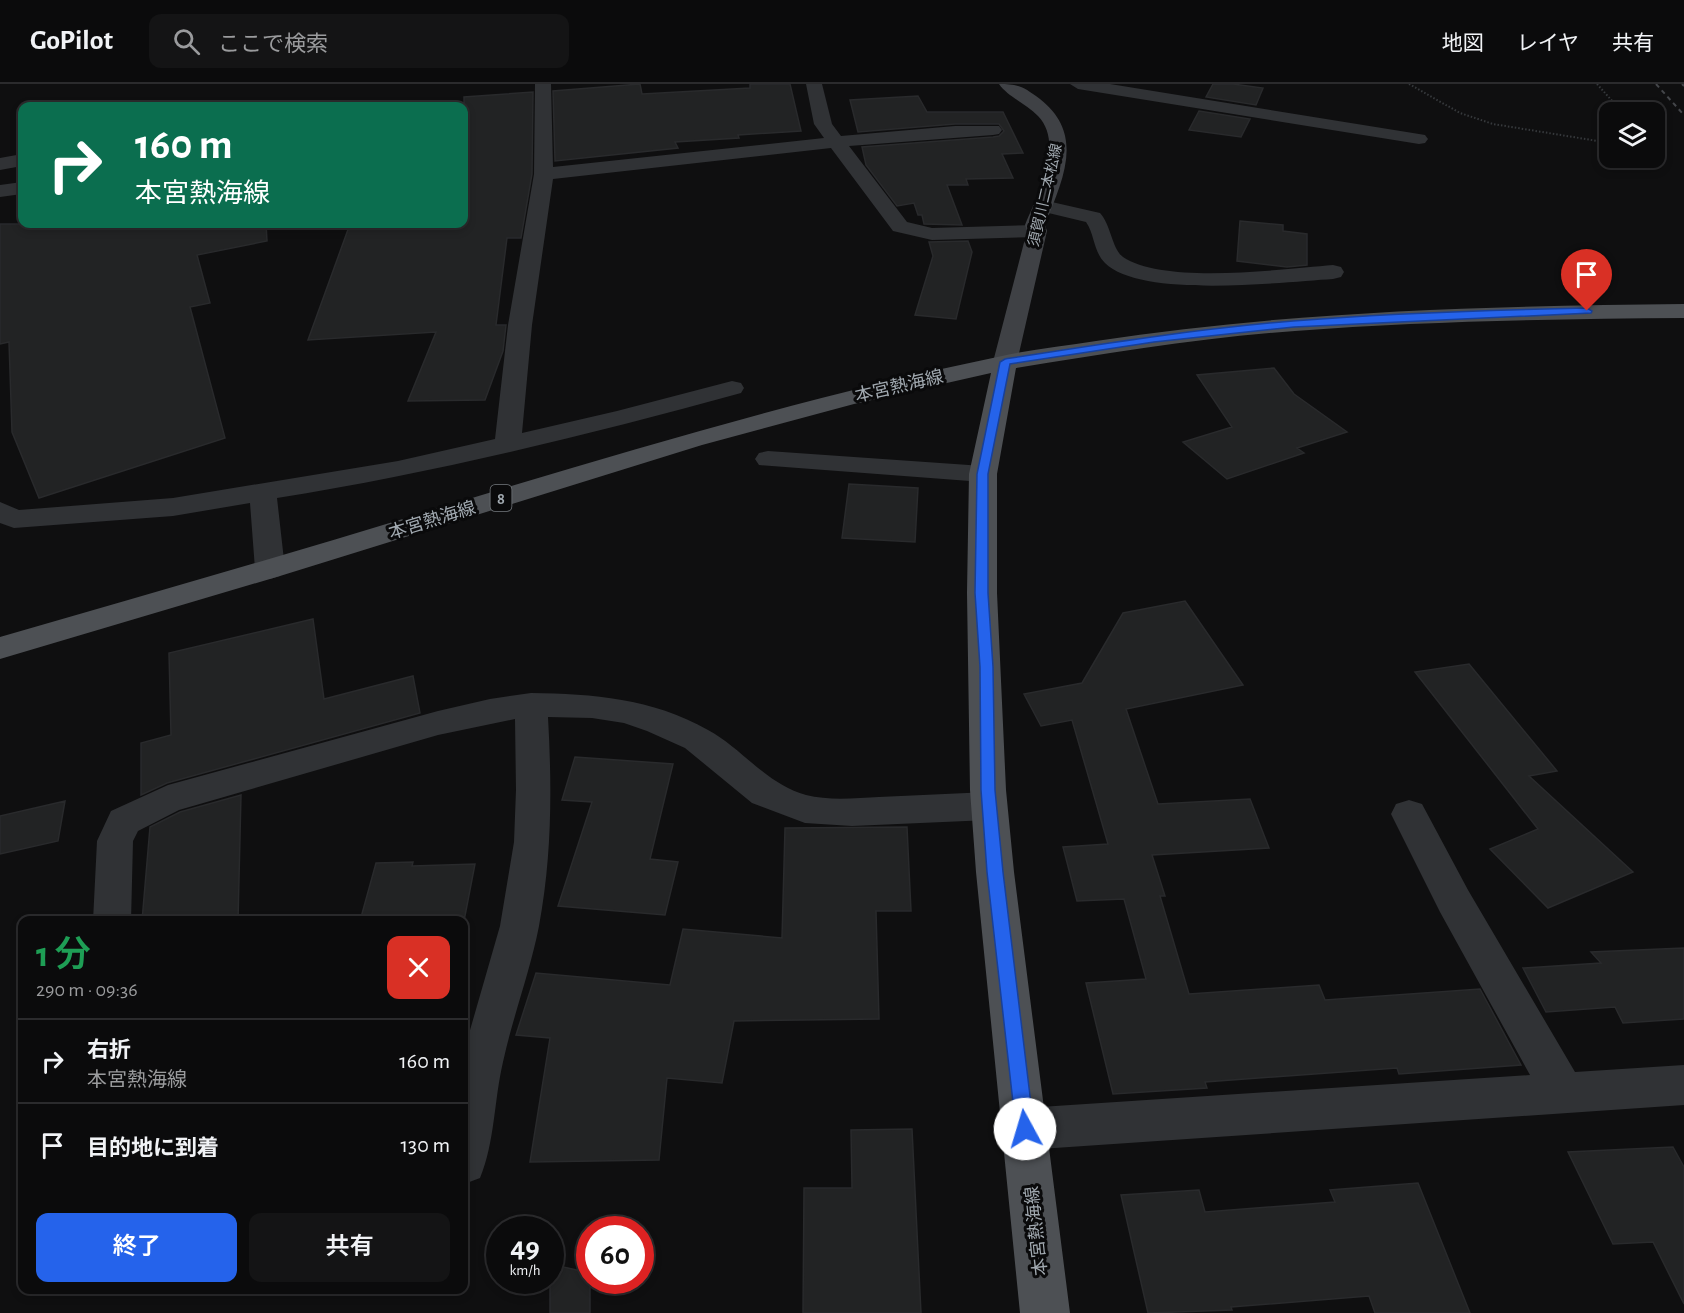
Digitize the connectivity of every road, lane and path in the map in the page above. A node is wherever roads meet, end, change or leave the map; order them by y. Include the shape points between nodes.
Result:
1 (543, 84) edge
2 (814, 84) edge
3 (1007, 84) edge
4 (1078, 84) edge
5 (1409, 84) edge
6 (1597, 84) edge
7 (1613, 102) edge
8 (993, 130) dead end
9 (1419, 139) dead end
10 (833, 140) junction
11 (1599, 141) edge
12 (18, 161) edge
13 (0, 164) edge
14 (544, 174) junction
15 (18, 189) edge
16 (0, 191) edge
17 (1042, 206) junction
18 (1037, 231) junction
19 (1333, 272) dead end
20 (1684, 310) edge
21 (1005, 362) junction
22 (732, 388) dead end
23 (508, 442) junction
24 (768, 459) dead end
25 (983, 474) junction
26 (263, 492) junction
27 (0, 511) edge
28 (270, 569) junction
29 (0, 648) edge
30 (531, 705) junction
31 (989, 806) junction
32 (1409, 814) dead end
33 (112, 916) edge
34 (1684, 1085) edge
35 (1563, 1092) junction
36 (1025, 1129) junction
37 (468, 1139) edge
38 (1045, 1313) edge

1 - 14 street
2 - 10 street via 823,124
3 - 17 main road, 須賀川二本松線 via 1046,114 1059,136 1051,184
4 - 9 street
5 - 11 path via 1460,113 1493,124
6 - 7 path
8 - 10 street
10 - 14 street
10 - 18 street via 900,226 932,234
12 - 13 street
14 - 23 street via 520,325
15 - 16 street
17 - 18 main road, 須賀川二本松線 via 1035,225
17 - 19 street via 1093,217 1112,259 1141,272 1212,278
18 - 21 main road, 須賀川二本松線
20 - 21 main road, 本宮熱海線 / 8 via 1494,313 1294,324 1154,339
21 - 25 main road, 本宮熱海線
21 - 28 main road, 本宮熱海線 / 8 via 693,440
22 - 23 street via 621,418
23 - 26 street via 398,469
24 - 25 street
25 - 31 main road, 本宮熱海線 via 982,593
26 - 27 street via 173,507 51,517 14,519
26 - 28 street
28 - 29 main road, 本宮熱海線 / 8
30 - 31 street via 592,706 626,711 659,722 697,739 765,793 805,808 852,812
30 - 33 street via 438,723 159,803 124,821 115,842
30 - 37 street via 532,842 519,926 481,1064
31 - 36 main road, 本宮熱海線
32 - 35 street
34 - 35 street
35 - 36 street
36 - 38 main road, 本宮熱海線

